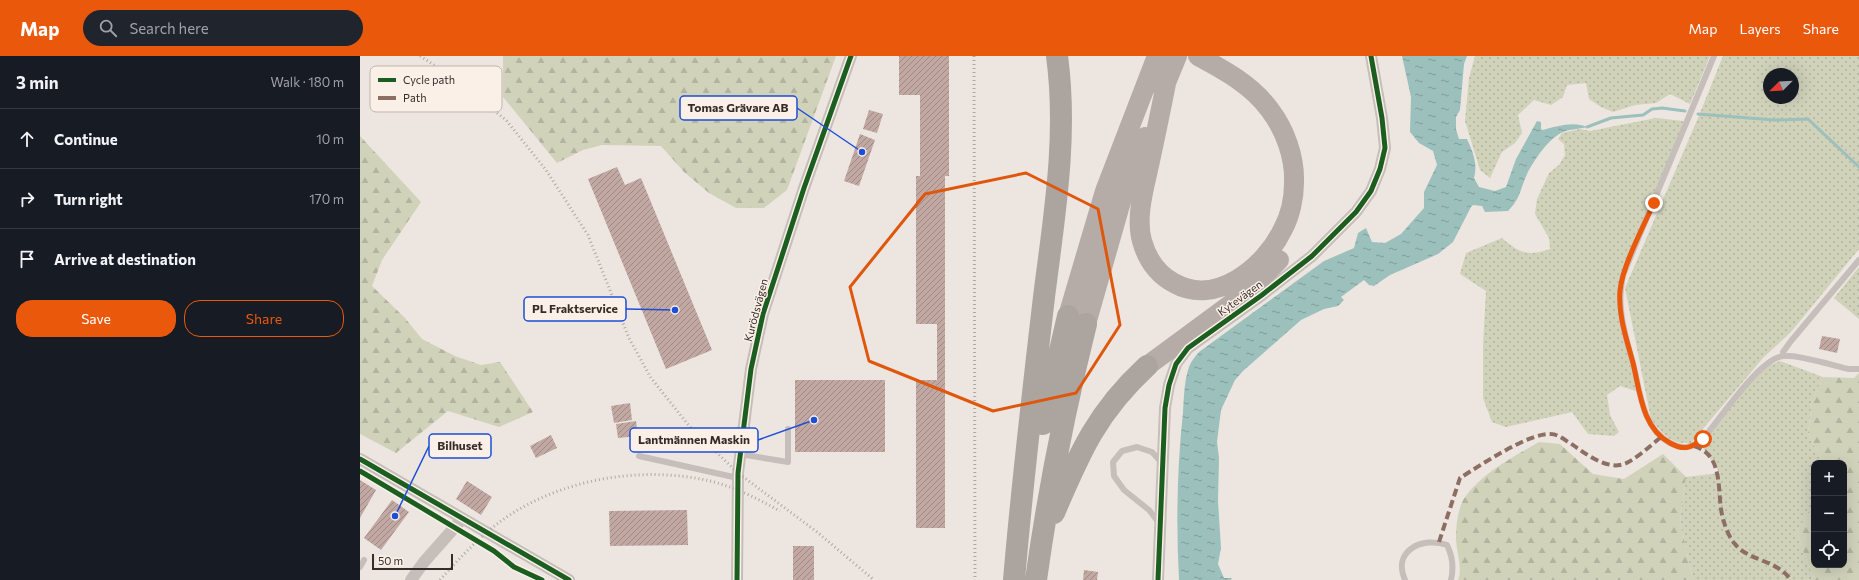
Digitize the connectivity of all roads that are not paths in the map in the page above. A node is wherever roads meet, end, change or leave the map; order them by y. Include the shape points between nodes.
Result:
1 (851, 56) edge
2 (1057, 56) edge
3 (1157, 56) edge
4 (1177, 56) edge
5 (1371, 56) edge
6 (1714, 56) edge
7 (1208, 57) edge
8 (1167, 78) junction
9 (1859, 260) edge
10 (1077, 320) junction
11 (1783, 356) junction
12 (1147, 366) joint
13 (1859, 369) edge
14 (788, 429) dead end
15 (740, 454) junction
16 (639, 456) dead end
17 (360, 459) edge
18 (1163, 463) junction
19 (738, 478) junction
20 (462, 519) junction
21 (1161, 525) junction
22 (1041, 543) junction
23 (364, 560) dead end
24 (360, 567) edge
25 (411, 580) edge
26 (568, 580) edge
27 (737, 580) edge
28 (1014, 580) edge
29 (1036, 580) edge
30 (1158, 580) edge
31 (1405, 580) edge
32 (1451, 580) edge

1 - 15 street, Kurödsvägen via 763,314 751,369
2 - 28 highway via 1061,82 1060,158
3 - 10 main road via 1105,191
4 - 8 main road
5 - 18 street, Kytevägen via 1385,148 1371,191 1356,212 1312,256 1188,348 1176,364 1169,385 1165,408
6 - 11 lane via 1623,275 1620,292 1623,323 1648,422 1660,438 1673,445 1682,449 1694,446 1703,439 1755,374 1773,359
7 - 8 main road via 1244,84 1269,109 1278,121 1290,148 1293,165 1294,183 1284,229 1256,265 1222,287 1195,290 1181,287 1167,279 1156,269 1141,240 1142,198
7 - 12 main road via 1245,70 1268,89 1289,116 1305,160 1304,206 1295,234 1270,271 1246,293
8 - 10 main road
9 - 11 lane via 1791,341
10 - 22 highway via 1065,409
10 - 28 highway via 1048,398
11 - 13 lane
12 - 22 highway via 1118,394 1096,424 1073,468
14 - 15 lane via 788,462
15 - 19 street, Kurödsvägen
16 - 19 lane
17 - 20 street
18 - 21 street, Kytevägen
18 - 21 lane via 1152,452 1138,447 1122,451 1113,462 1114,476 1124,490 1149,510
19 - 27 street, Kurödsvägen
20 - 25 street
20 - 26 street
21 - 30 street, Kytevägen
22 - 29 highway
23 - 24 lane
31 - 32 lane via 1402,574 1404,557 1413,546 1439,542 1447,545 1451,553 1454,568

